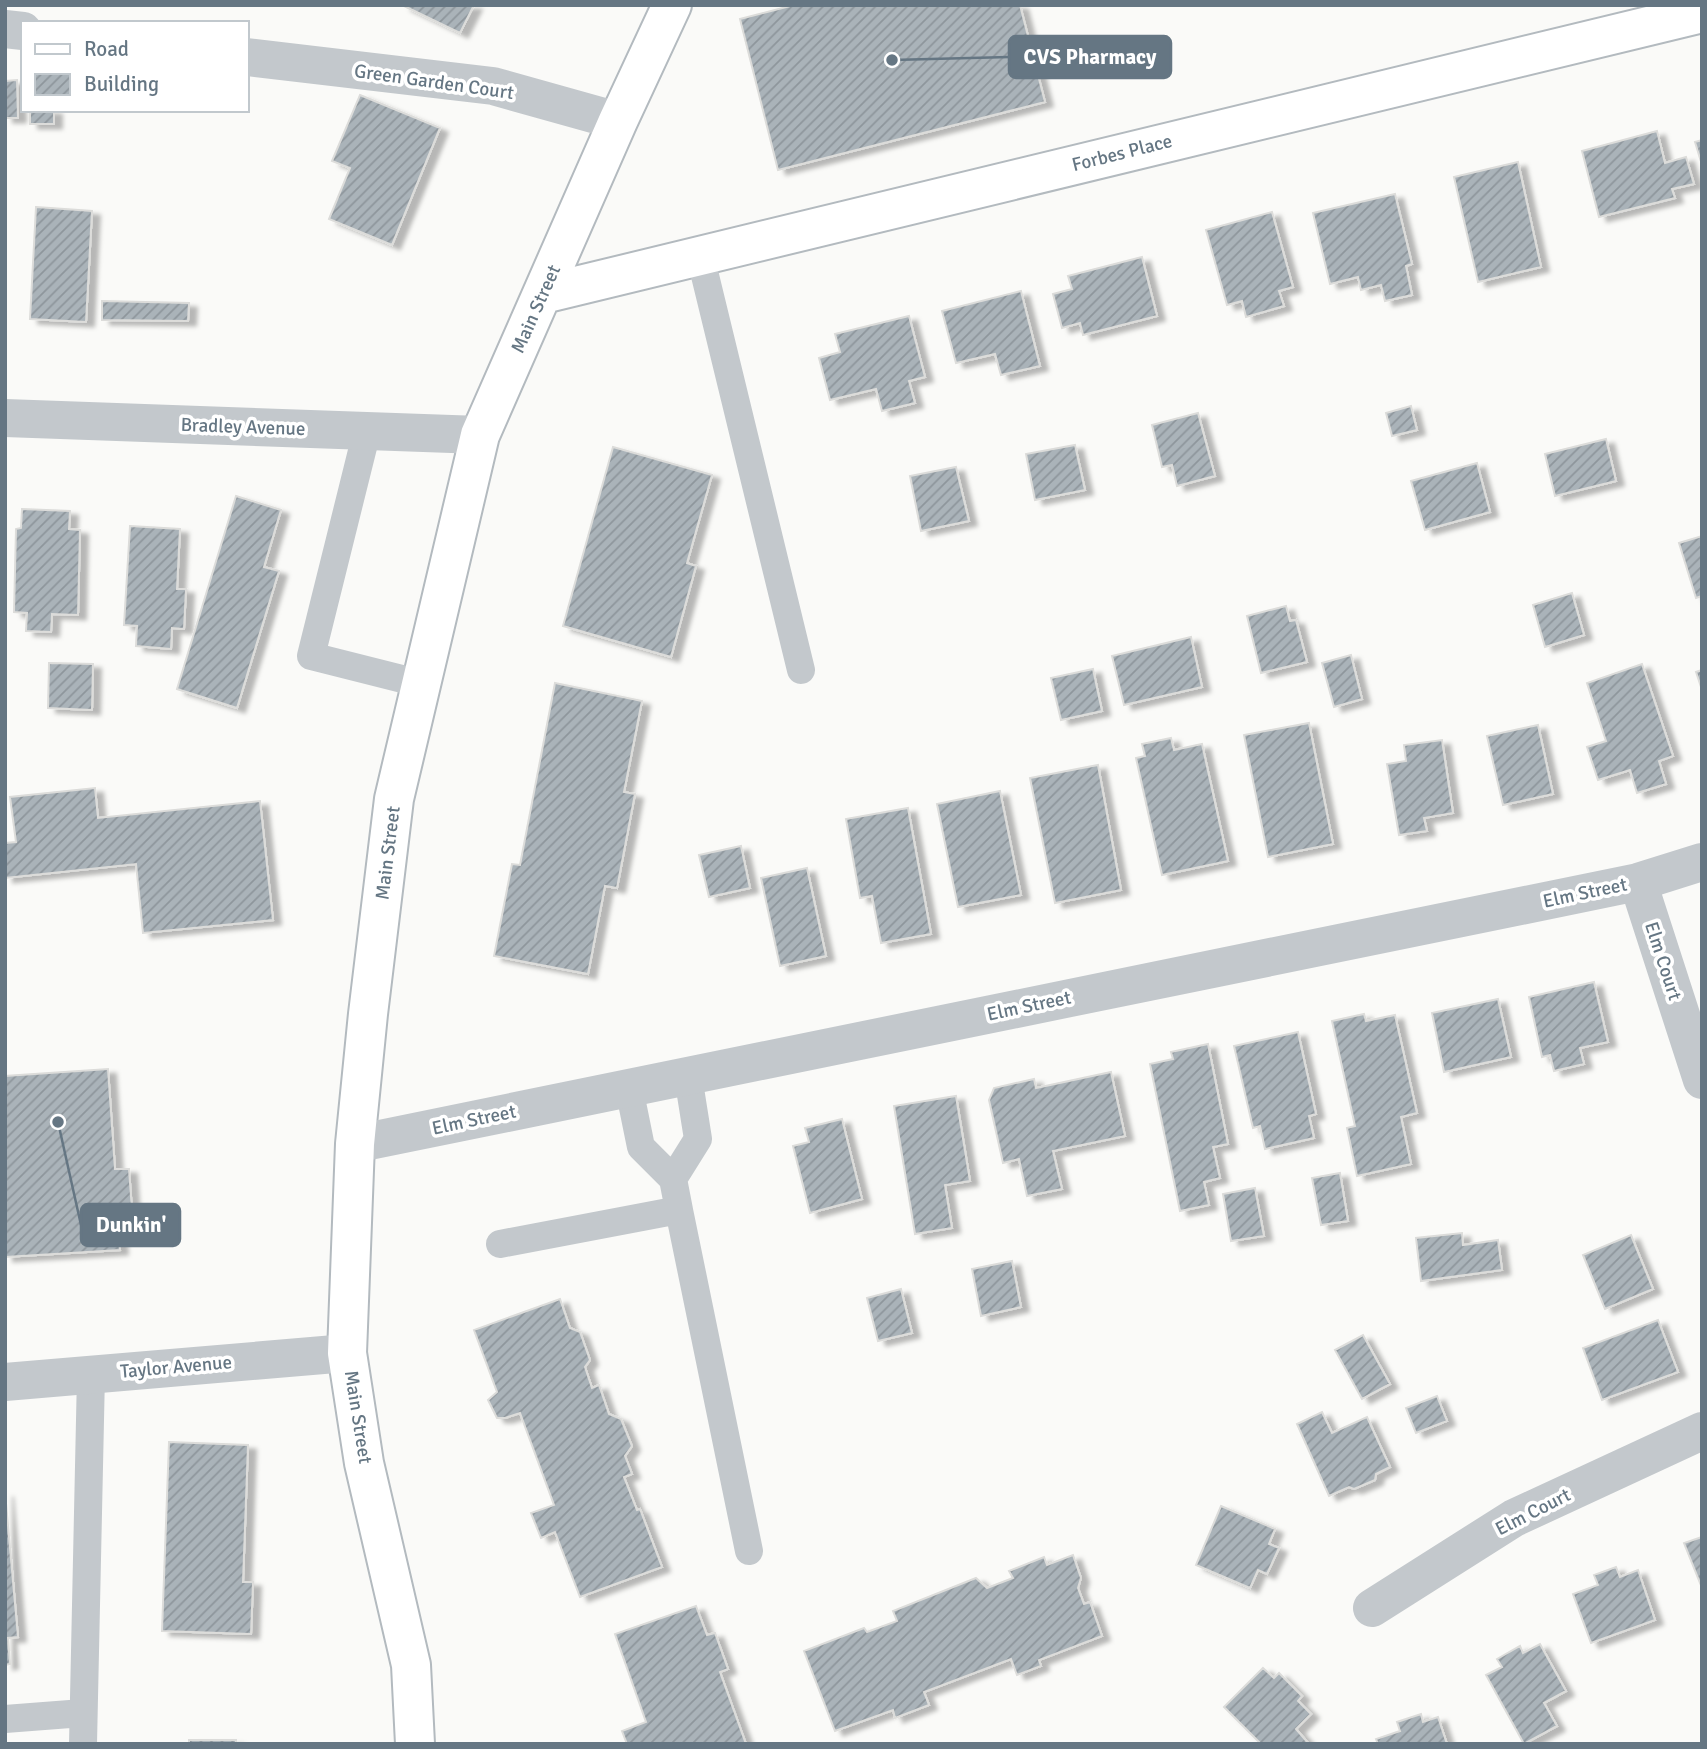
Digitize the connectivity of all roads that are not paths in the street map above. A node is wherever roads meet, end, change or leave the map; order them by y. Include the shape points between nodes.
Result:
1 (672, 5) edge
2 (1702, 13) edge
3 (248, 57) edge
4 (618, 121) junction
5 (700, 255) junction
6 (543, 294) junction
7 (5, 418) edge
8 (367, 431) junction
9 (480, 435) junction
10 (802, 670) dead end
11 (422, 684) junction
12 (1702, 862) edge
13 (1638, 882) junction
14 (688, 1076) junction
15 (1702, 1080) edge
16 (629, 1088) junction
17 (355, 1144) junction
18 (673, 1179) junction
19 (680, 1210) junction
20 (500, 1244) dead end
21 (348, 1353) junction
22 (91, 1374) junction
23 (5, 1382) edge
24 (1702, 1431) edge
25 (749, 1551) dead end
26 (1372, 1608) dead end
27 (83, 1713) junction
28 (5, 1719) edge
29 (83, 1744) edge
30 (415, 1744) edge

1 - 4 main road, Main Street
2 - 5 main road, Forbes Place
3 - 4 street, Green Garden Court via 493,86
4 - 6 main road, Main Street
5 - 6 main road, Forbes Place
5 - 10 lane
6 - 9 main road, Main Street
7 - 8 street, Bradley Avenue
8 - 9 street, Bradley Avenue
8 - 11 lane via 311,656
9 - 11 main road, Main Street
11 - 17 main road, Main Street via 394,799
12 - 13 street, Elm Street
13 - 14 street, Elm Street
13 - 15 street, Elm Court
14 - 16 street, Elm Street
14 - 18 lane via 698,1139
16 - 17 street, Elm Street
16 - 18 lane via 641,1147
17 - 21 main road, Main Street
18 - 19 lane
19 - 20 lane
19 - 25 lane
21 - 22 street, Taylor Avenue
21 - 30 main road, Main Street via 364,1463 411,1665
22 - 23 street, Taylor Avenue
22 - 27 lane
24 - 26 street, Elm Court via 1514,1518
27 - 28 lane
27 - 29 lane

